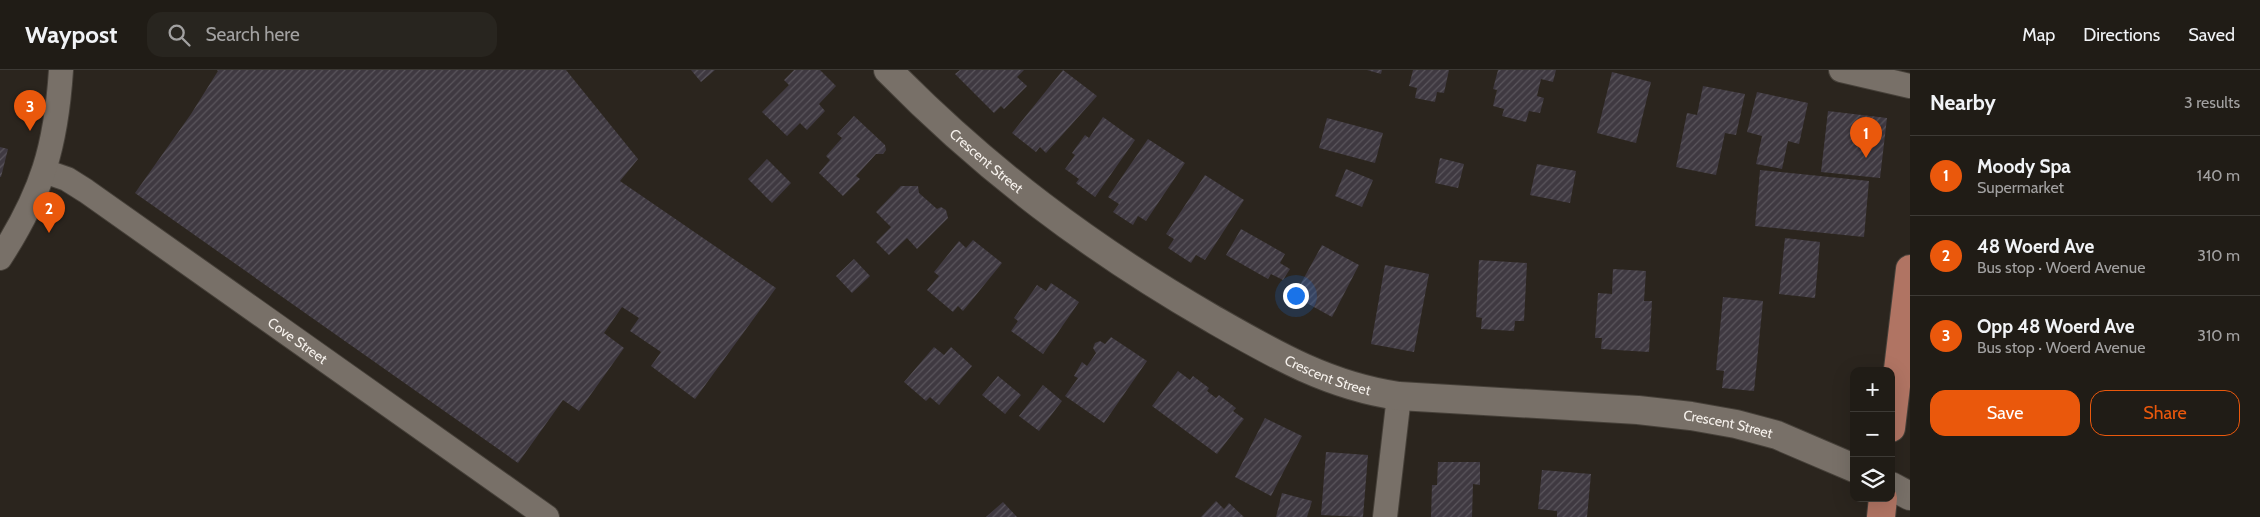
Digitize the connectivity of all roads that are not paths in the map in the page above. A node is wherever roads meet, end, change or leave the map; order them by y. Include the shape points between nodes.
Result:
1 (61, 70) edge
2 (888, 70) edge
3 (1841, 70) edge
4 (1910, 86) edge
5 (44, 171) junction
6 (0, 258) edge
7 (1910, 269) edge
8 (1399, 396) junction
9 (1893, 412) edge
10 (1850, 466) edge
11 (1895, 488) edge
12 (1910, 496) edge
13 (1883, 502) edge
14 (547, 517) edge
15 (1385, 517) edge
16 (1881, 517) edge

1 - 5 street via 57,117
2 - 8 street, Crescent Street via 991,167 1125,267 1309,370 1345,385
3 - 4 street
5 - 6 street via 30,208
5 - 14 street, Cove Street via 67,179 86,191
7 - 9 main road
8 - 10 street, Crescent Street via 1691,416 1777,435
8 - 15 street
11 - 12 street
13 - 16 main road

